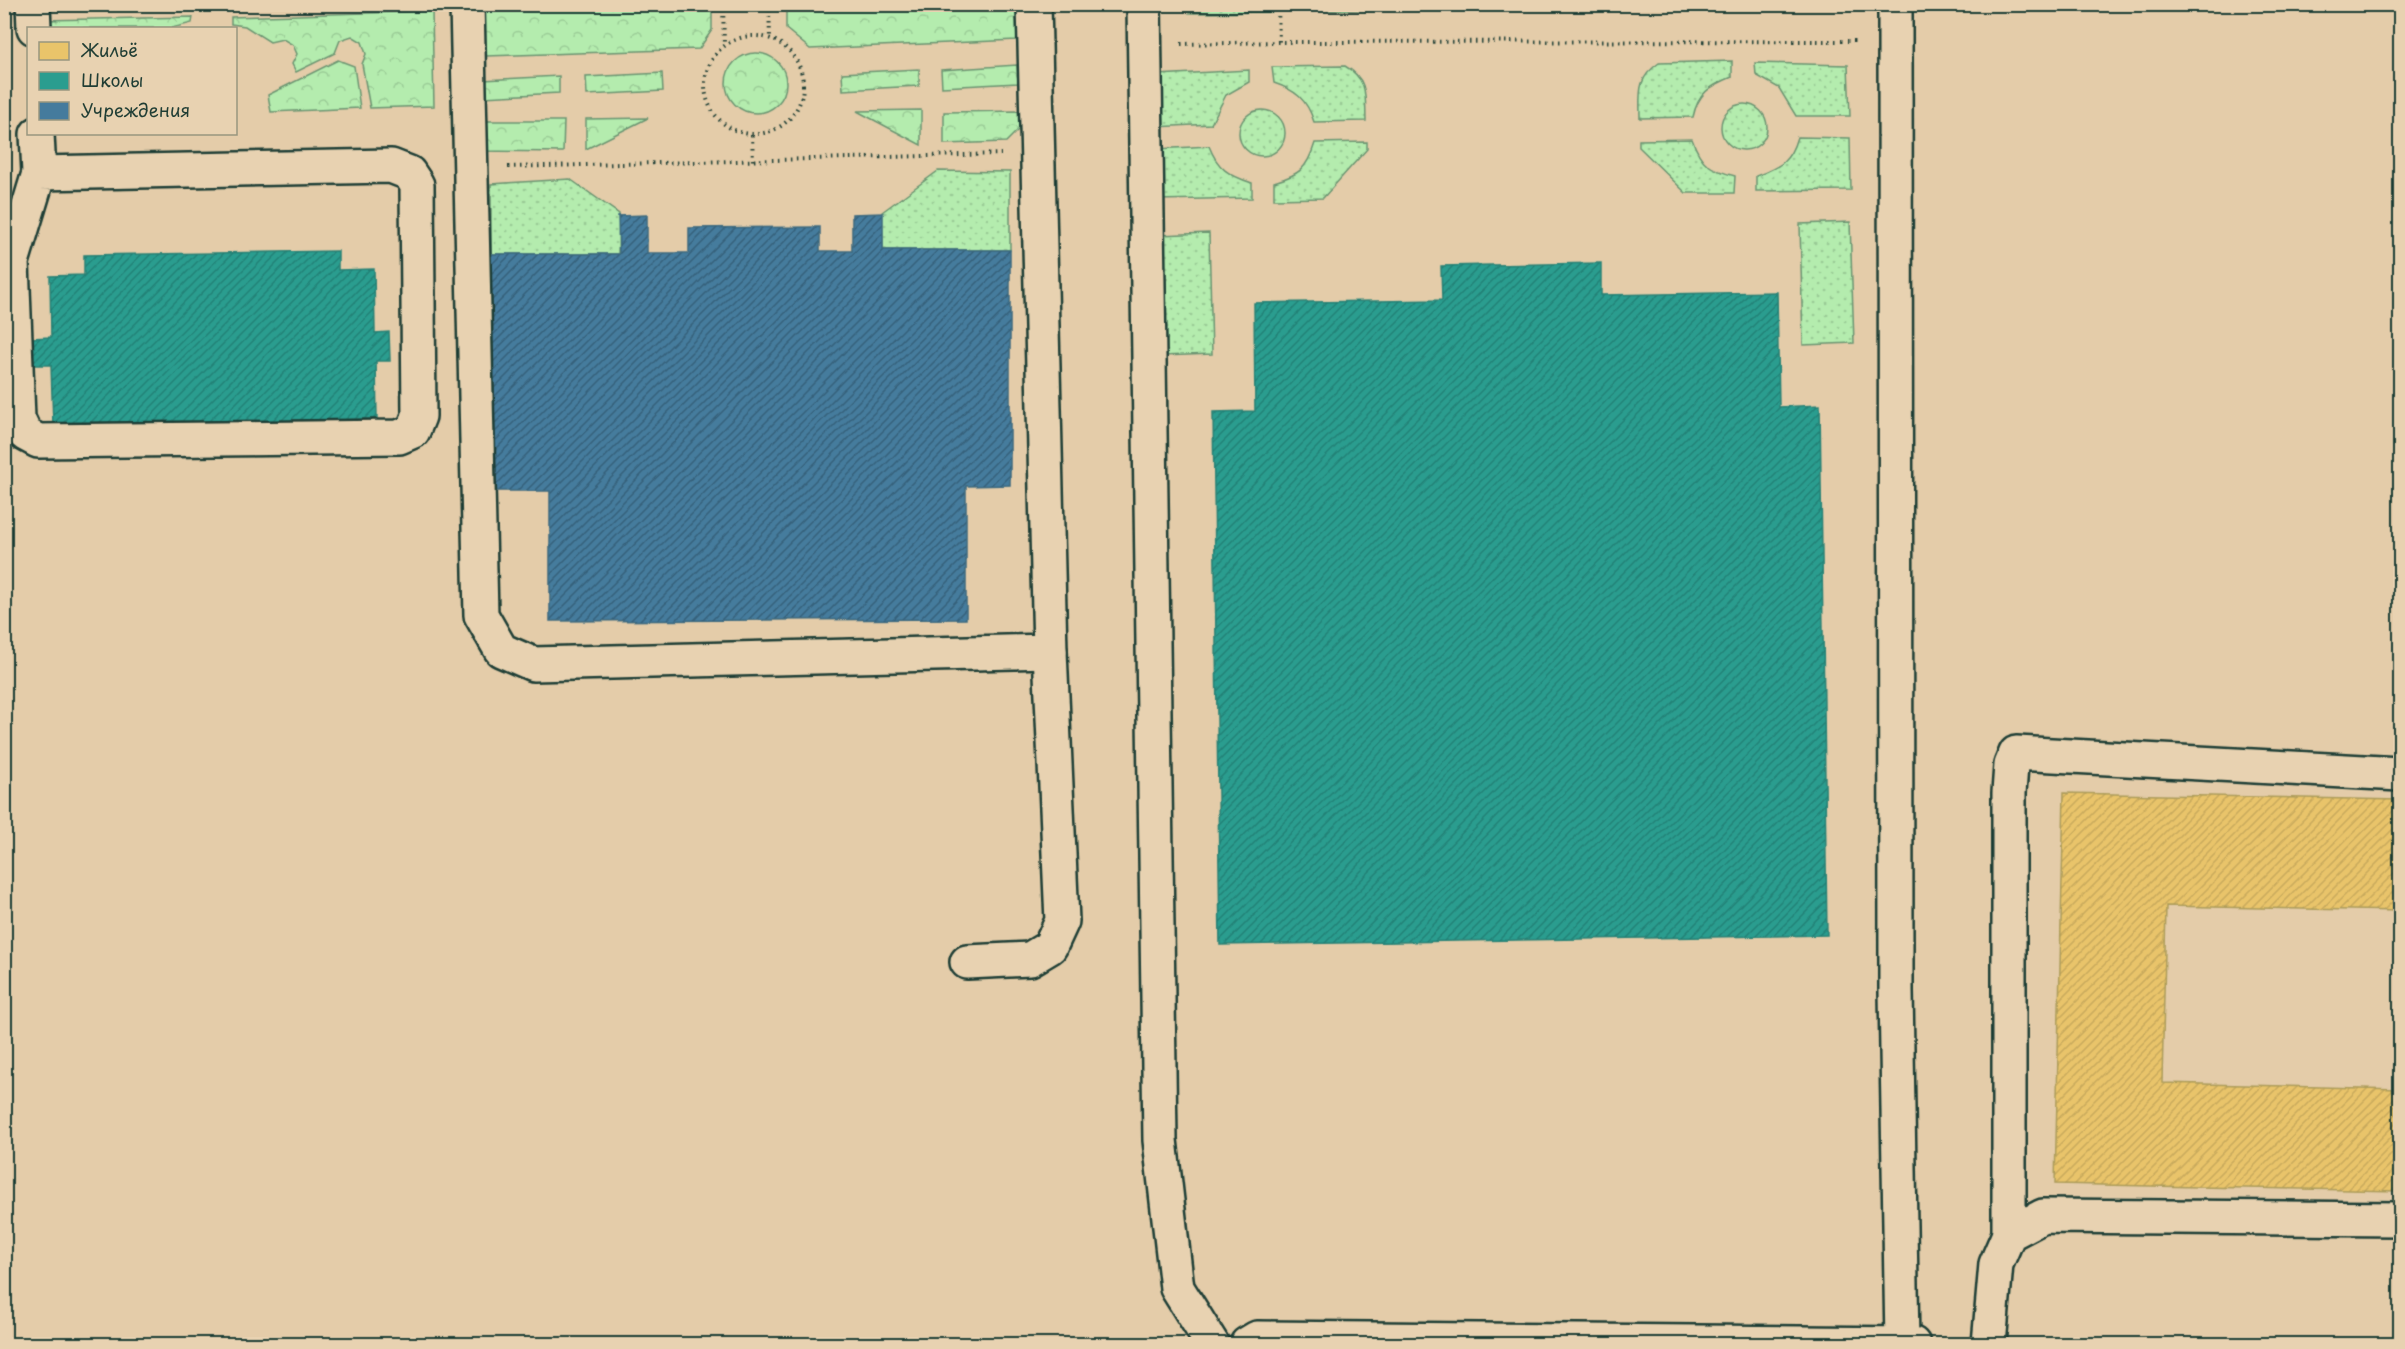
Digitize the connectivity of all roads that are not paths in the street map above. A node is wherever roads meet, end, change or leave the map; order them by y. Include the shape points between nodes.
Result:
1 (33, 4) edge
2 (467, 4) edge
3 (1034, 4) edge
4 (1144, 4) edge
5 (1895, 4) edge
6 (34, 27) edge
7 (37, 135) edge
8 (39, 173) junction
9 (1050, 651) junction
10 (2400, 774) edge
11 (967, 962) dead end
12 (2400, 1219) edge
13 (2009, 1234) junction
14 (1212, 1344) edge
15 (1247, 1344) edge
16 (1902, 1344) edge
17 (1913, 1344) edge
18 (1989, 1344) edge

1 - 6 street
2 - 9 street via 481,615 501,650 533,664
3 - 9 street
4 - 14 street via 1160,1140 1177,1288
5 - 16 street via 1896,991
7 - 8 street
8 - 8 street via 12,262 18,419 25,434 38,441 399,437 413,430 419,416 417,185 408,173 391,166
9 - 11 street via 1062,921 1050,947 1030,959
10 - 13 street via 2016,753 2009,793
12 - 13 street via 2043,1216
13 - 18 street via 1996,1264
15 - 16 street via 1257,1338
16 - 17 street

